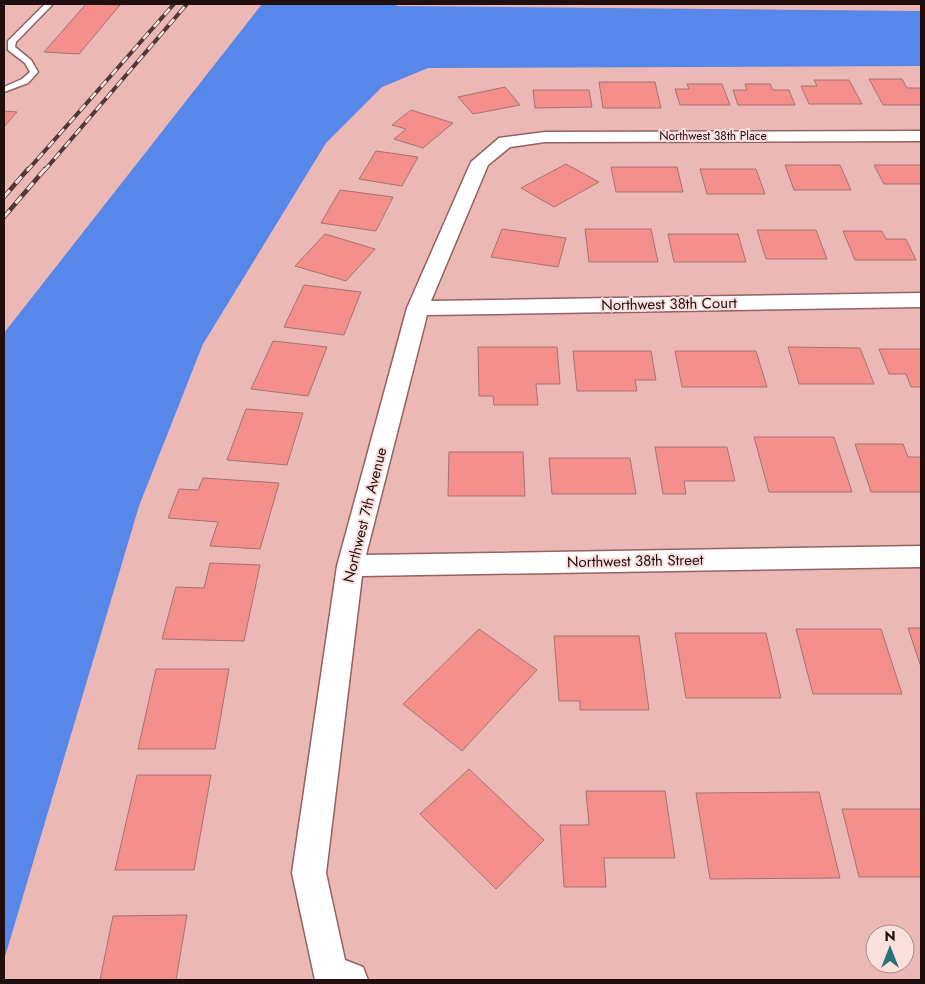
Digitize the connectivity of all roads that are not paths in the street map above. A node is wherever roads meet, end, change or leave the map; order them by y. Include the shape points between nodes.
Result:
1 (49, 4) edge
2 (4, 90) edge
3 (921, 136) edge
4 (505, 142) joint
5 (921, 300) edge
6 (418, 308) junction
7 (921, 556) edge
8 (350, 566) junction
9 (340, 976) edge

1 - 2 lane via 12,40 11,48 28,62 34,72 25,81
3 - 4 street, Northwest 38th Place via 545,137
4 - 6 street, Northwest 7th Avenue via 480,162
5 - 6 street, Northwest 38th Court
6 - 8 street, Northwest 7th Avenue
7 - 8 street, Northwest 38th Street
8 - 9 street, Northwest 7th Avenue via 309,873

